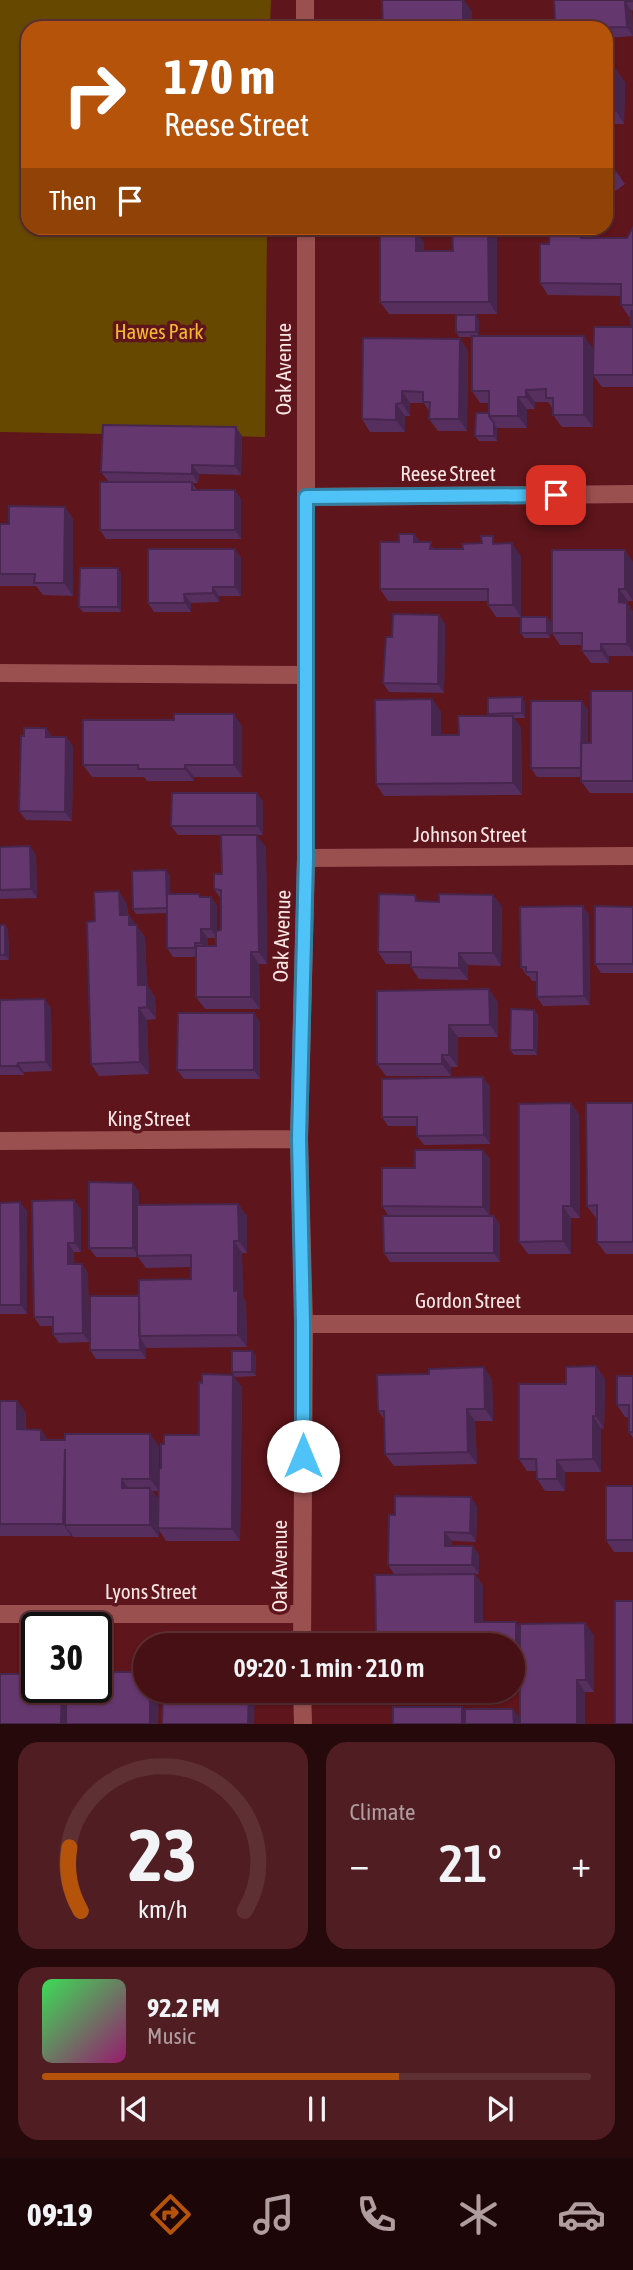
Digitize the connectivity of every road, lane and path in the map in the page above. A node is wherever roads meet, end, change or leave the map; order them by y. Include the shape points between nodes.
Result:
1 (305, 0) edge
2 (305, 21) edge
3 (306, 235) edge
4 (633, 494) edge
5 (306, 497) junction
6 (0, 673) edge
7 (305, 675) junction
8 (633, 856) edge
9 (306, 858) junction
10 (299, 1139) junction
11 (0, 1141) edge
12 (303, 1324) junction
13 (633, 1324) edge
14 (0, 1614) edge
15 (301, 1614) junction
16 (302, 1633) edge
17 (302, 1703) edge
18 (303, 1724) edge

1 - 2 street
3 - 5 street, Oak Avenue
4 - 5 street, Reese Street
5 - 7 street, Oak Avenue
6 - 7 street
7 - 9 street, Oak Avenue
8 - 9 street, Johnson Street
9 - 10 street, Oak Avenue
10 - 11 street, King Street
10 - 12 street, Oak Avenue
12 - 13 street, Gordon Street
12 - 15 street, Oak Avenue
14 - 15 street, Lyons Street
15 - 16 street, Oak Avenue
17 - 18 street

